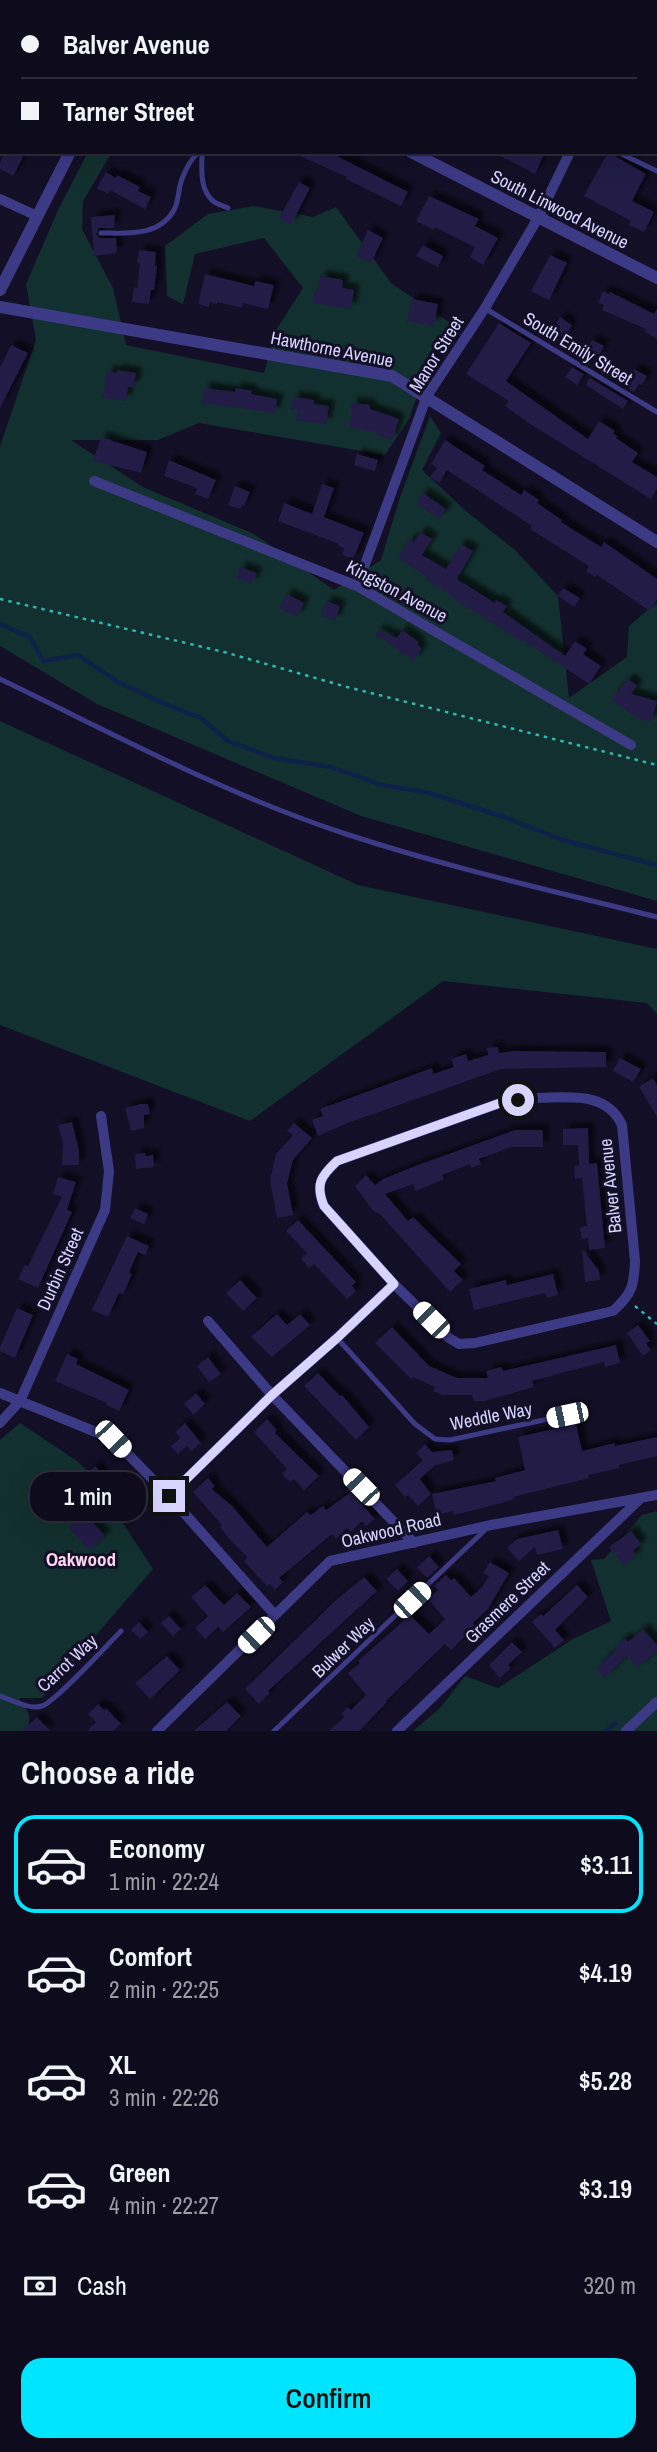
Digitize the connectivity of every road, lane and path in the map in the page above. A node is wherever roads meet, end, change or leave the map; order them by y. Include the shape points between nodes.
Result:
1 (69, 154) edge
2 (198, 154) edge
3 (201, 154) edge
4 (415, 154) edge
5 (569, 154) edge
6 (621, 154) edge
7 (657, 171) edge
8 (0, 199) edge
9 (228, 208) dead end
10 (37, 216) junction
11 (538, 218) junction
12 (101, 233) dead end
13 (657, 278) edge
14 (0, 290) edge
15 (0, 307) edge
16 (485, 308) junction
17 (427, 397) junction
18 (657, 412) edge
19 (94, 481) dead end
20 (657, 542) edge
21 (357, 586) junction
22 (0, 599) edge
23 (0, 679) edge
24 (631, 745) dead end
25 (657, 765) edge
26 (657, 917) edge
27 (101, 1116) dead end
28 (394, 1284) junction
29 (627, 1299) junction
30 (208, 1321) dead end
31 (657, 1324) edge
32 (337, 1338) junction
33 (0, 1393) edge
34 (272, 1395) junction
35 (20, 1402) junction
36 (567, 1415) dead end
37 (0, 1423) edge
38 (657, 1495) edge
39 (169, 1496) junction
40 (641, 1498) junction
41 (491, 1525) junction
42 (414, 1543) junction
43 (275, 1615) junction
44 (121, 1631) dead end
45 (0, 1696) edge
46 (657, 1702) edge
47 (157, 1731) edge
48 (274, 1731) edge
49 (397, 1731) edge
50 (626, 1731) edge

1 - 10 street
2 - 12 lane via 189,160 176,208 163,225 137,233
3 - 9 lane via 205,188 213,201
4 - 11 street, South Linwood Avenue
5 - 11 street, Manor Street
6 - 7 lane
8 - 10 street
10 - 14 street
11 - 13 street, South Linwood Avenue
11 - 16 street, Manor Street
15 - 17 street, Hawthorne Avenue via 392,376
16 - 17 street, Manor Street
16 - 18 lane, South Emily Street
17 - 20 street, Hawthorne Avenue
17 - 21 street, Manor Street
19 - 21 street, Kingston Avenue
21 - 24 street, Kingston Avenue
22 - 25 path via 225,652
23 - 26 lane via 243,795 347,835
27 - 35 street, Durbin Street via 109,1171 105,1210
28 - 29 street, Balver Avenue via 459,1344 613,1311
28 - 29 street, Balver Avenue via 324,1206 318,1191 323,1174 337,1161 503,1102 591,1098 616,1112 622,1125 635,1261 634,1283
28 - 32 street
29 - 31 path
30 - 34 street
32 - 34 street
32 - 36 lane, Weddle Way via 435,1440
33 - 35 street
34 - 39 street
34 - 42 street
35 - 37 street, Durbin Street
35 - 39 street via 113,1439
38 - 40 street, Oakwood Road
39 - 43 street
40 - 41 street, Oakwood Road
40 - 49 street, Grasmere Street
41 - 42 street, Oakwood Road
41 - 48 lane, Bulwer Way
42 - 43 street, Oakwood Road via 330,1561
43 - 47 street, Oakwood Road
44 - 45 lane, Carrot Way via 42,1706
46 - 50 street

